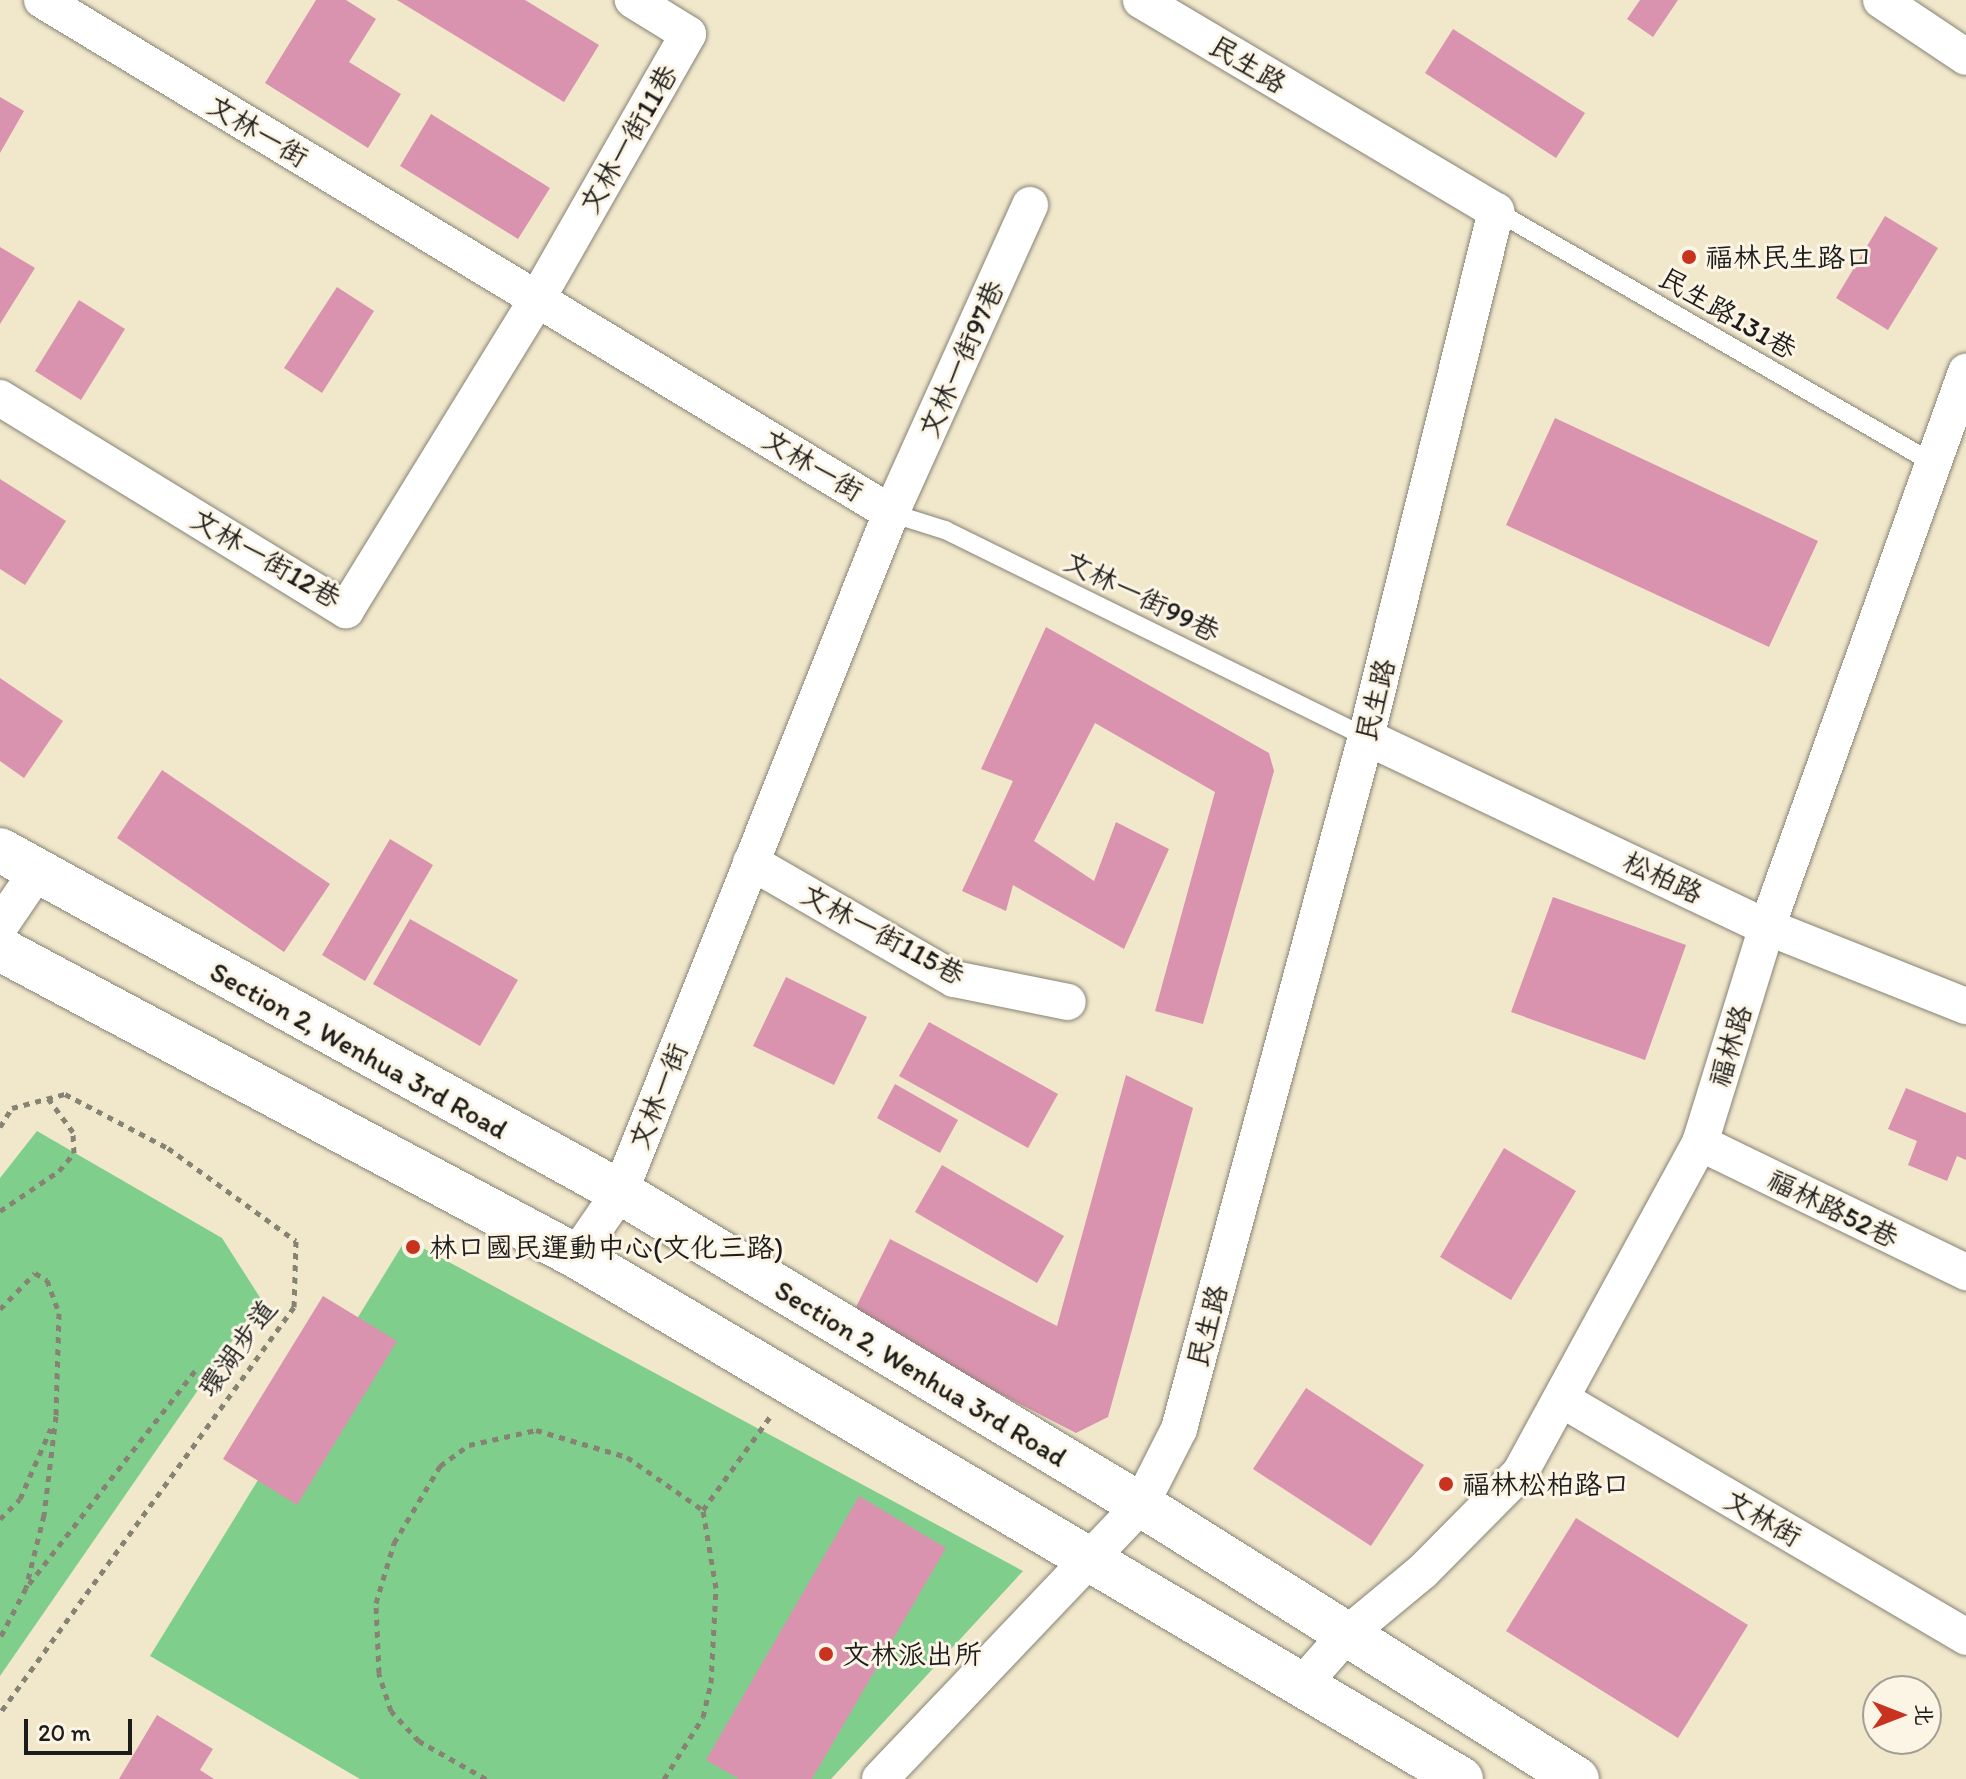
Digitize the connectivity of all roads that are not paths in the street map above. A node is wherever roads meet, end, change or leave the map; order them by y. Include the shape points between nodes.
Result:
1 (42, 0) edge
2 (633, 0) edge
3 (1141, 0) edge
4 (1881, 0) edge
5 (1966, 57) edge
6 (1030, 205) dead end
7 (1496, 211) junction
8 (537, 299) junction
9 (1966, 372) edge
10 (0, 398) edge
11 (1933, 463) junction
12 (891, 513) junction
13 (1366, 737) junction
14 (0, 850) edge
15 (751, 862) junction
16 (36, 873) junction
17 (0, 926) edge
18 (1767, 927) junction
19 (0, 949) edge
20 (1068, 1002) dead end
21 (1966, 1006) edge
22 (1700, 1143) junction
23 (620, 1192) junction
24 (576, 1256) junction
25 (1966, 1272) edge
26 (1561, 1399) junction
27 (1140, 1506) junction
28 (1086, 1558) junction
29 (1346, 1635) junction
30 (1966, 1637) edge
31 (1302, 1685) junction
32 (880, 1779) edge
33 (1461, 1779) edge
34 (1577, 1779) edge

1 - 8 street, 文林一街
2 - 8 street, 文林一街11巷 via 688,34
3 - 7 street, 民生路
4 - 5 street
6 - 12 street, 文林一街97巷
7 - 11 lane, 民生路131巷
7 - 13 street, 民生路
8 - 10 street, 文林一街12巷 via 346,610
8 - 12 street, 文林一街
9 - 11 street, 福林路
11 - 18 street, 福林路
12 - 13 lane, 文林一街99巷 via 945,530
12 - 15 street, 文林一街
13 - 18 street, 松柏路
13 - 27 street, 民生路 via 1179,1429
14 - 16 street, Section 2, Wenhua 3rd Road
15 - 20 street, 文林一街115巷 via 954,979
15 - 23 street, 文林一街
16 - 17 street
16 - 23 street, Section 2, Wenhua 3rd Road
18 - 21 street, 松柏路
18 - 22 street, 福林路
19 - 24 street
22 - 25 street, 福林路52巷
22 - 26 street, 福林路
23 - 24 street, 文林一街
23 - 27 street, Section 2, Wenhua 3rd Road
24 - 28 street
26 - 29 street, 福林路 via 1520,1473 1423,1571
26 - 30 street, 文林街
27 - 28 street, 民生路
27 - 29 street, Section 2, Wenhua 3rd Road
28 - 31 street
28 - 32 street, 民生路
29 - 31 street, 福林路
29 - 34 street, Section 2, Wenhua 3rd Road
31 - 33 street

